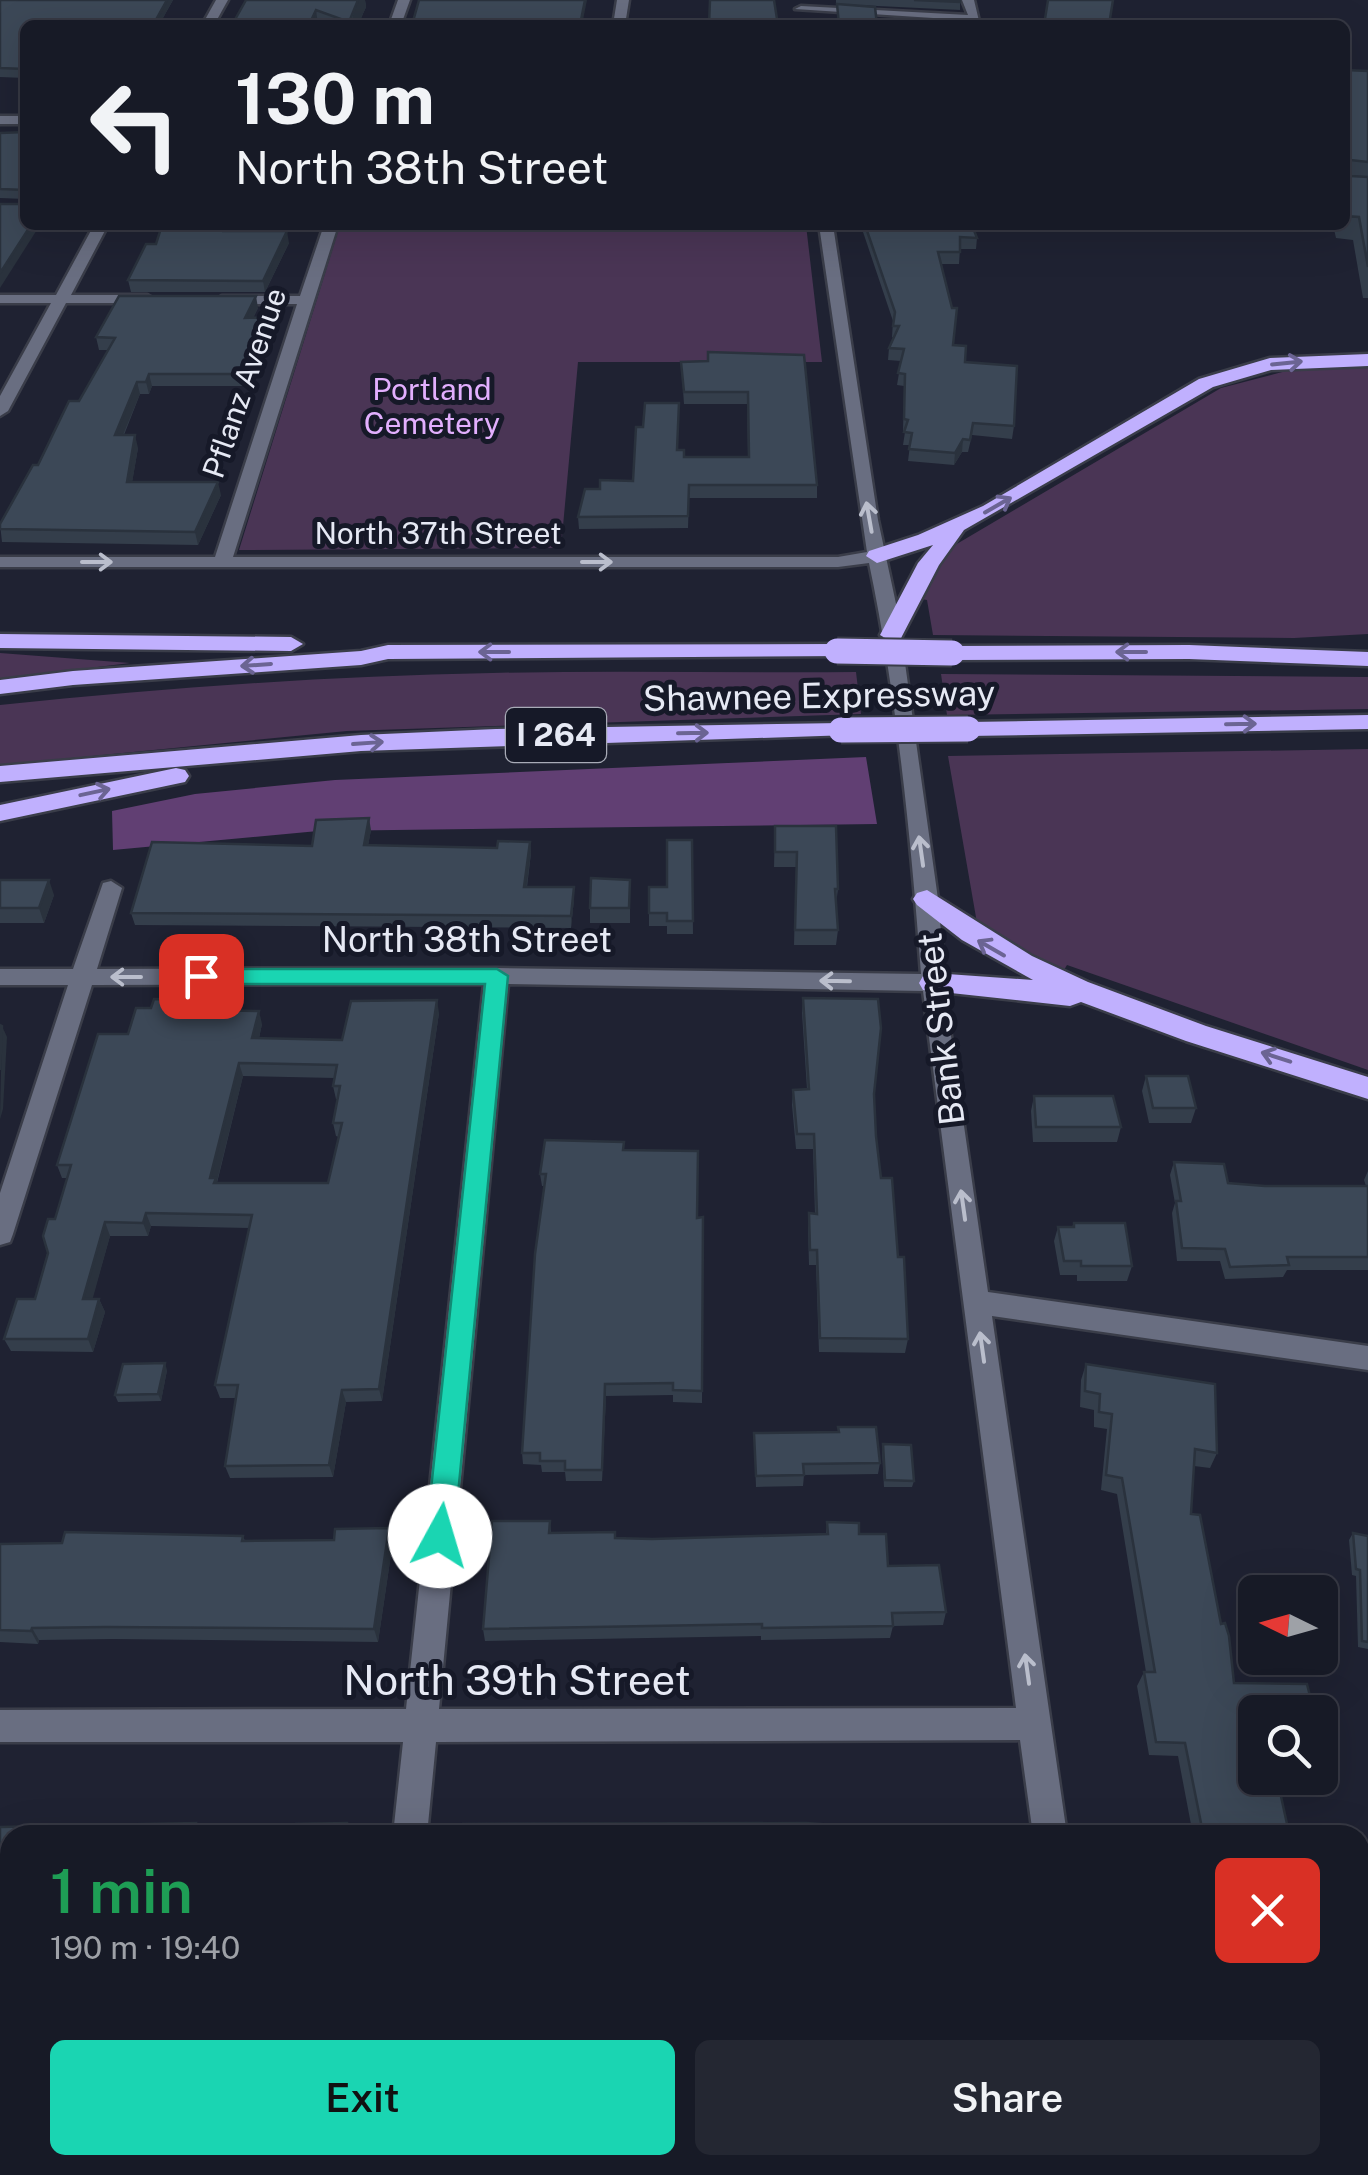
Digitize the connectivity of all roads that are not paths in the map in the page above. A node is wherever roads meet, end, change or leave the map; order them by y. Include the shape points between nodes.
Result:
1 (968, 0) edge
2 (800, 4) edge
3 (98, 230) edge
4 (329, 230) edge
5 (827, 230) edge
6 (0, 299) edge
7 (60, 299) junction
8 (156, 300) edge
9 (212, 300) edge
10 (308, 300) junction
11 (1368, 360) edge
12 (0, 412) edge
13 (966, 522) junction
14 (876, 556) junction
15 (0, 562) edge
16 (223, 562) junction
17 (892, 635) junction
18 (1368, 639) edge
19 (0, 641) edge
20 (388, 652) junction
21 (1188, 652) junction
22 (1368, 659) edge
23 (0, 687) edge
24 (1368, 722) edge
25 (271, 751) junction
26 (0, 774) edge
27 (0, 813) edge
28 (111, 888) dead end
29 (927, 899) junction
30 (0, 976) edge
31 (497, 976) junction
32 (83, 977) junction
33 (933, 983) junction
34 (1112, 1002) junction
35 (1368, 1088) edge
36 (0, 1234) edge
37 (976, 1302) junction
38 (1368, 1358) edge
39 (1035, 1724) junction
40 (0, 1726) edge
41 (421, 1726) junction
42 (411, 1825) edge
43 (1049, 1825) edge

1 - 2 street via 974,20
3 - 7 street
4 - 10 street, Pflanz Avenue
14 -> 5 street, Bank Street
6 - 7 street
7 - 8 street
7 - 12 street
9 - 10 street
10 - 16 street, Pflanz Avenue
13 -> 11 highway via 1216,379 1282,363
13 - 14 highway
13 - 17 highway via 929,563
16 -> 14 street, North 37th Street via 838,562
14 - 17 street, Bank Street
15 -> 16 street, North 37th Street
29 -> 17 street, Bank Street
18 - 21 highway
19 - 20 highway via 354,645
21 -> 20 highway, Shawnee Expressway, bridge
20 -> 23 highway
21 - 22 highway, Shawnee Expressway
25 -> 24 highway, Shawnee Expressway / I 264, bridge via 496,736
25 - 26 highway
27 -> 25 highway
28 - 32 street
29 - 33 street, Bank Street
34 -> 29 highway via 1006,957
30 - 32 street, North 38th Street
31 -> 32 street, North 38th Street
33 -> 31 street, North 38th Street
31 - 41 street
32 - 36 street
33 - 34 highway
37 -> 33 street, Bank Street
35 -> 34 highway
37 - 38 street
39 -> 37 street, Bank Street
39 - 41 street, North 39th Street
39 - 43 street, Bank Street
40 - 41 street, North 39th Street
41 - 42 street

